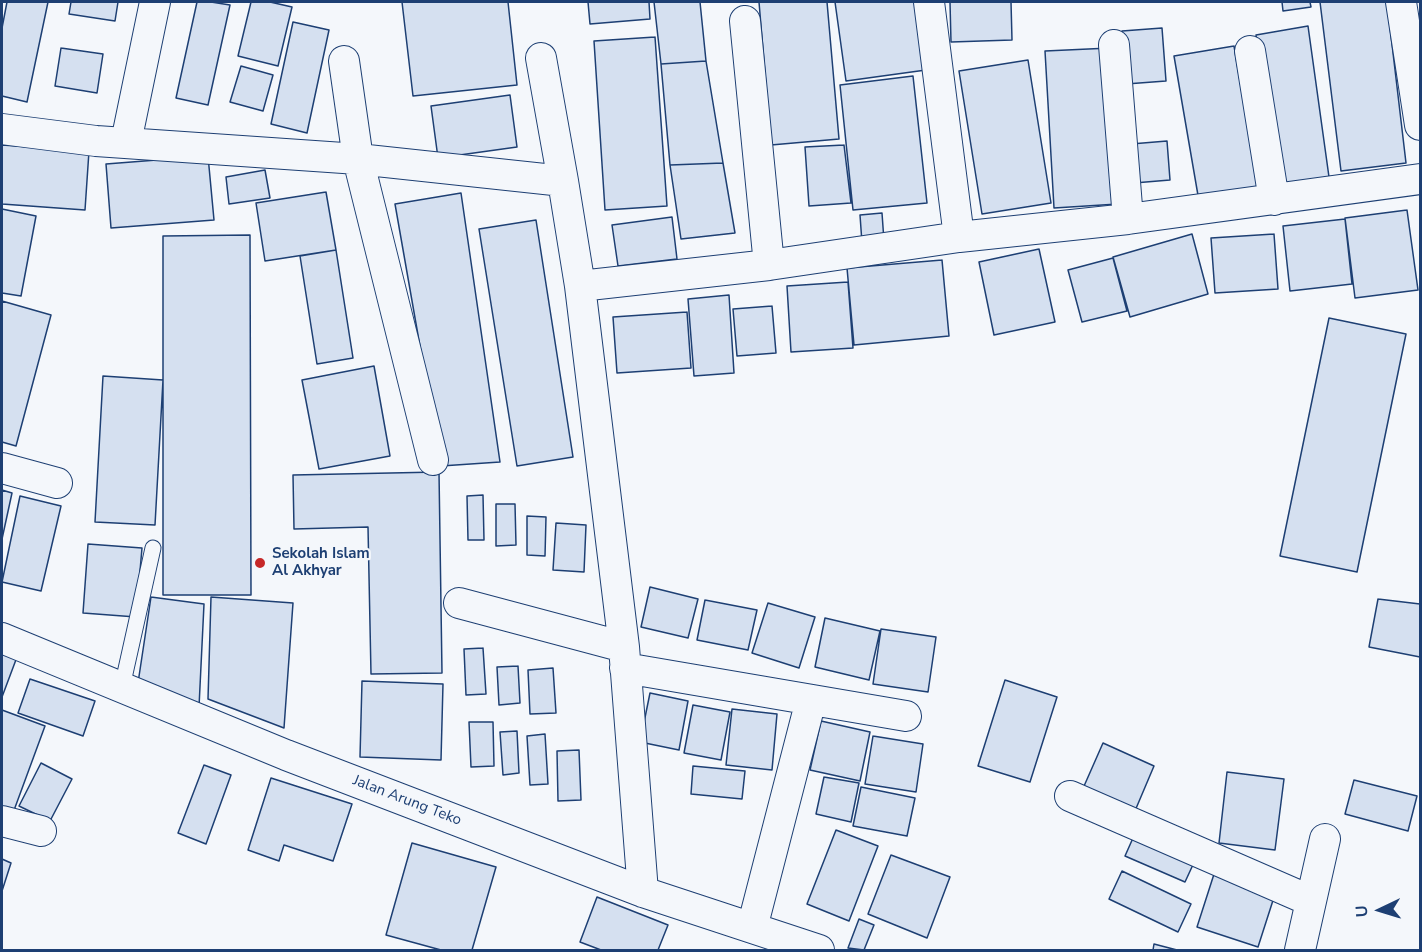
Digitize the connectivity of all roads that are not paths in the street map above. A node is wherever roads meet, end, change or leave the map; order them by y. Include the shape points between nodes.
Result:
1 (155, 2) edge
2 (929, 2) edge
3 (1401, 2) edge
4 (745, 21) dead end
5 (1114, 45) dead end
6 (1250, 51) dead end
7 (541, 58) dead end
8 (344, 61) dead end
9 (1420, 125) edge
10 (2, 129) edge
11 (126, 142) junction
12 (358, 159) junction
13 (1420, 179) edge
14 (564, 181) junction
15 (1274, 200) junction
16 (1128, 219) junction
17 (959, 237) junction
18 (769, 266) junction
19 (580, 286) junction
20 (434, 460) dead end
21 (2, 468) edge
22 (57, 483) dead end
23 (153, 548) dead end
24 (459, 603) dead end
25 (2, 638) edge
26 (624, 658) junction
27 (122, 687) junction
28 (811, 700) junction
29 (906, 716) dead end
30 (1070, 796) dead end
31 (2, 821) edge
32 (41, 831) dead end
33 (1325, 839) dead end
34 (643, 892) junction
35 (1311, 901) junction
36 (752, 928) junction
37 (819, 951) edge
38 (1300, 951) edge

1 - 11 street
2 - 17 street
3 - 9 street
4 - 18 street
5 - 16 street
6 - 15 street
7 - 14 street
8 - 12 street
10 - 11 street
11 - 12 street
12 - 14 street
12 - 20 street
13 - 15 street
14 - 19 street
15 - 16 street
16 - 17 street
17 - 18 street
18 - 19 street
19 - 26 street
21 - 22 street
23 - 27 lane
24 - 26 street
25 - 27 street, Jalan Arung Teko
26 - 28 street
26 - 34 street
27 - 34 street, Jalan Arung Teko via 286,755
28 - 29 street
28 - 36 street
30 - 35 street
31 - 32 street
33 - 35 street
34 - 36 street, Jalan Arung Teko
35 - 38 street
36 - 37 street, Jalan Arung Teko

